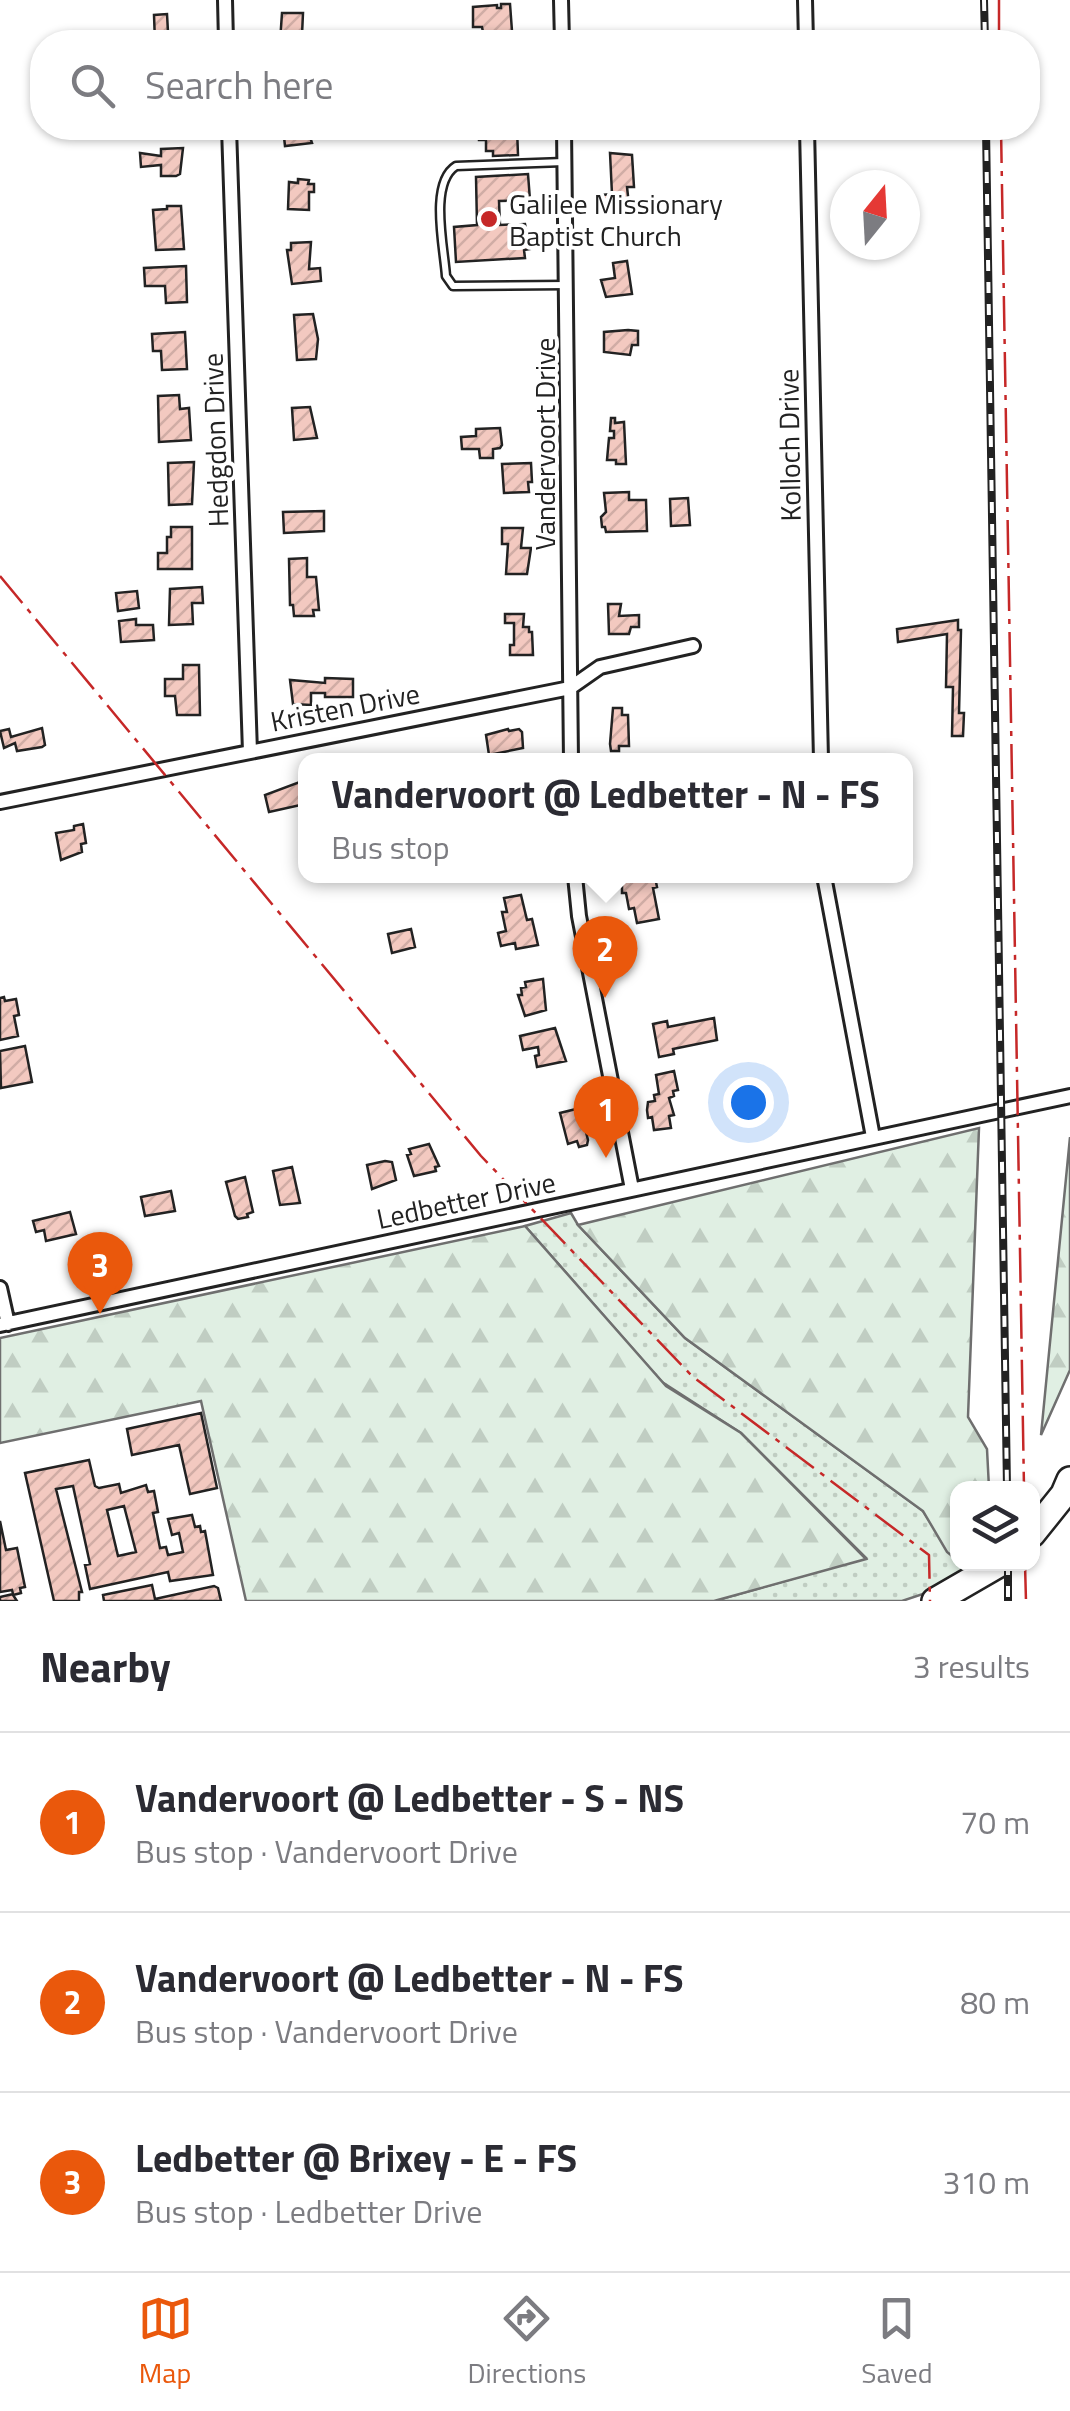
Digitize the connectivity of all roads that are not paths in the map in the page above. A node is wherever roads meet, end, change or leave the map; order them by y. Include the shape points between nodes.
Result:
1 (225, 0) edge
2 (561, 0) edge
3 (805, 0) edge
4 (226, 30) edge
5 (562, 30) edge
6 (806, 30) edge
7 (229, 140) edge
8 (565, 140) edge
9 (807, 140) edge
10 (566, 162) junction
11 (568, 285) junction
12 (693, 646) dead end
13 (570, 688) junction
14 (250, 752) junction
15 (571, 753) edge
16 (821, 753) edge
17 (0, 802) edge
18 (575, 883) edge
19 (825, 883) edge
20 (1070, 1096) edge
21 (873, 1137) junction
22 (632, 1190) junction
23 (0, 1288) edge
24 (4, 1324) edge
25 (1067, 1487) edge
26 (1040, 1523) edge
27 (987, 1571) edge
28 (938, 1600) edge

1 - 4 street
2 - 5 street
3 - 6 street
7 - 14 street, Hedgdon Drive
8 - 10 street, Vandervoort Drive
9 - 16 street, Kolloch Drive
10 - 11 street, Vandervoort Drive
10 - 11 lane via 456,166 440,190 446,276 453,286
11 - 13 street, Vandervoort Drive
12 - 13 street, Kristen Drive via 600,668
13 - 14 street, Kristen Drive
13 - 15 street, Vandervoort Drive
14 - 17 street, Kristen Drive
18 - 22 street
19 - 21 street
20 - 21 street, Ledbetter Drive
21 - 22 street, Ledbetter Drive
22 - 24 street, Ledbetter Drive
23 - 24 street
25 - 26 highway
27 - 28 highway

